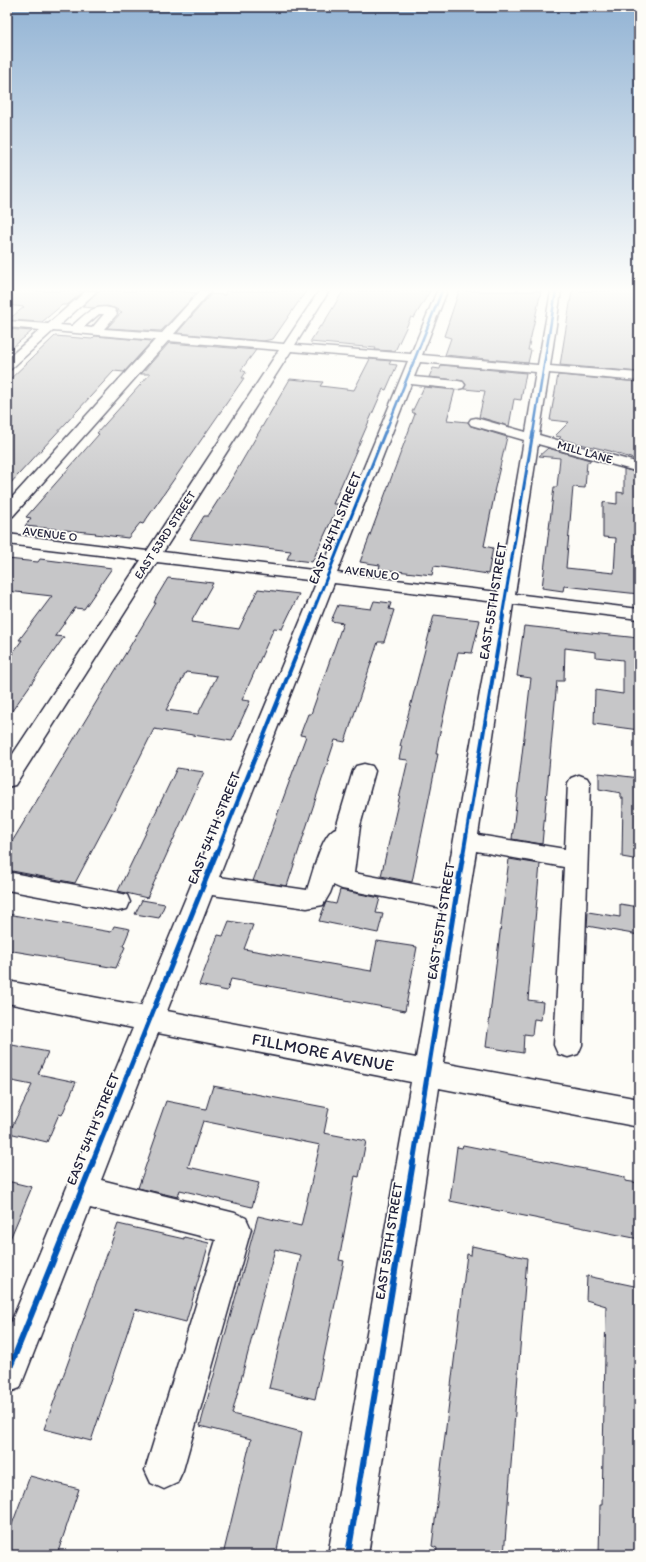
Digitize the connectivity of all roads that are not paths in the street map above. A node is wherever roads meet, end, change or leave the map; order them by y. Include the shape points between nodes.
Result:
1 (140, 364) edge
2 (276, 364) edge
3 (412, 364) edge
4 (483, 364) edge
5 (544, 364) edge
6 (543, 369) junction
7 (639, 377) edge
8 (406, 380) junction
9 (458, 385) dead end
10 (476, 422) dead end
11 (531, 437) junction
12 (639, 468) edge
13 (7, 513) edge
14 (7, 539) edge
15 (152, 556) junction
16 (327, 577) junction
17 (505, 598) junction
18 (639, 614) edge
19 (364, 771) dead end
20 (7, 780) edge
21 (579, 783) dead end
22 (348, 826) junction
23 (465, 841) junction
24 (576, 860) junction
25 (7, 881) edge
26 (203, 884) junction
27 (455, 901) junction
28 (118, 902) dead end
29 (7, 992) edge
30 (149, 1019) junction
31 (568, 1045) dead end
32 (427, 1072) junction
33 (639, 1113) edge
34 (81, 1190) junction
35 (7, 1374) edge
36 (164, 1470) dead end
37 (348, 1555) edge

1 - 13 street
2 - 15 street, EAST 53RD STREET
3 - 8 street, EAST 54TH STREET
4 - 6 street
5 - 6 street, EAST 55TH STREET
6 - 7 street
6 - 11 street, EAST 55TH STREET
8 - 9 street
8 - 16 street, EAST 54TH STREET
10 - 11 street, MILL LANE
11 - 12 street, MILL LANE
11 - 17 street, EAST 55TH STREET
14 - 15 street, AVENUE O
15 - 16 street, AVENUE O
15 - 20 street, EAST 53RD STREET
16 - 17 street, AVENUE O
16 - 26 street, EAST 54TH STREET
17 - 18 street, AVENUE O
17 - 23 street, EAST 55TH STREET
19 - 22 street
21 - 24 street
22 - 26 street via 334,845 314,898
22 - 27 street via 342,880
23 - 24 street
23 - 27 street, EAST 55TH STREET
24 - 31 street
25 - 28 street
26 - 30 street, EAST 54TH STREET
27 - 32 street, EAST 55TH STREET
29 - 30 street, FILLMORE AVENUE
30 - 32 street, FILLMORE AVENUE
30 - 34 street, EAST 54TH STREET
32 - 33 street, FILLMORE AVENUE
32 - 37 street, EAST 55TH STREET
34 - 35 street, EAST 54TH STREET
34 - 36 street via 235,1229

